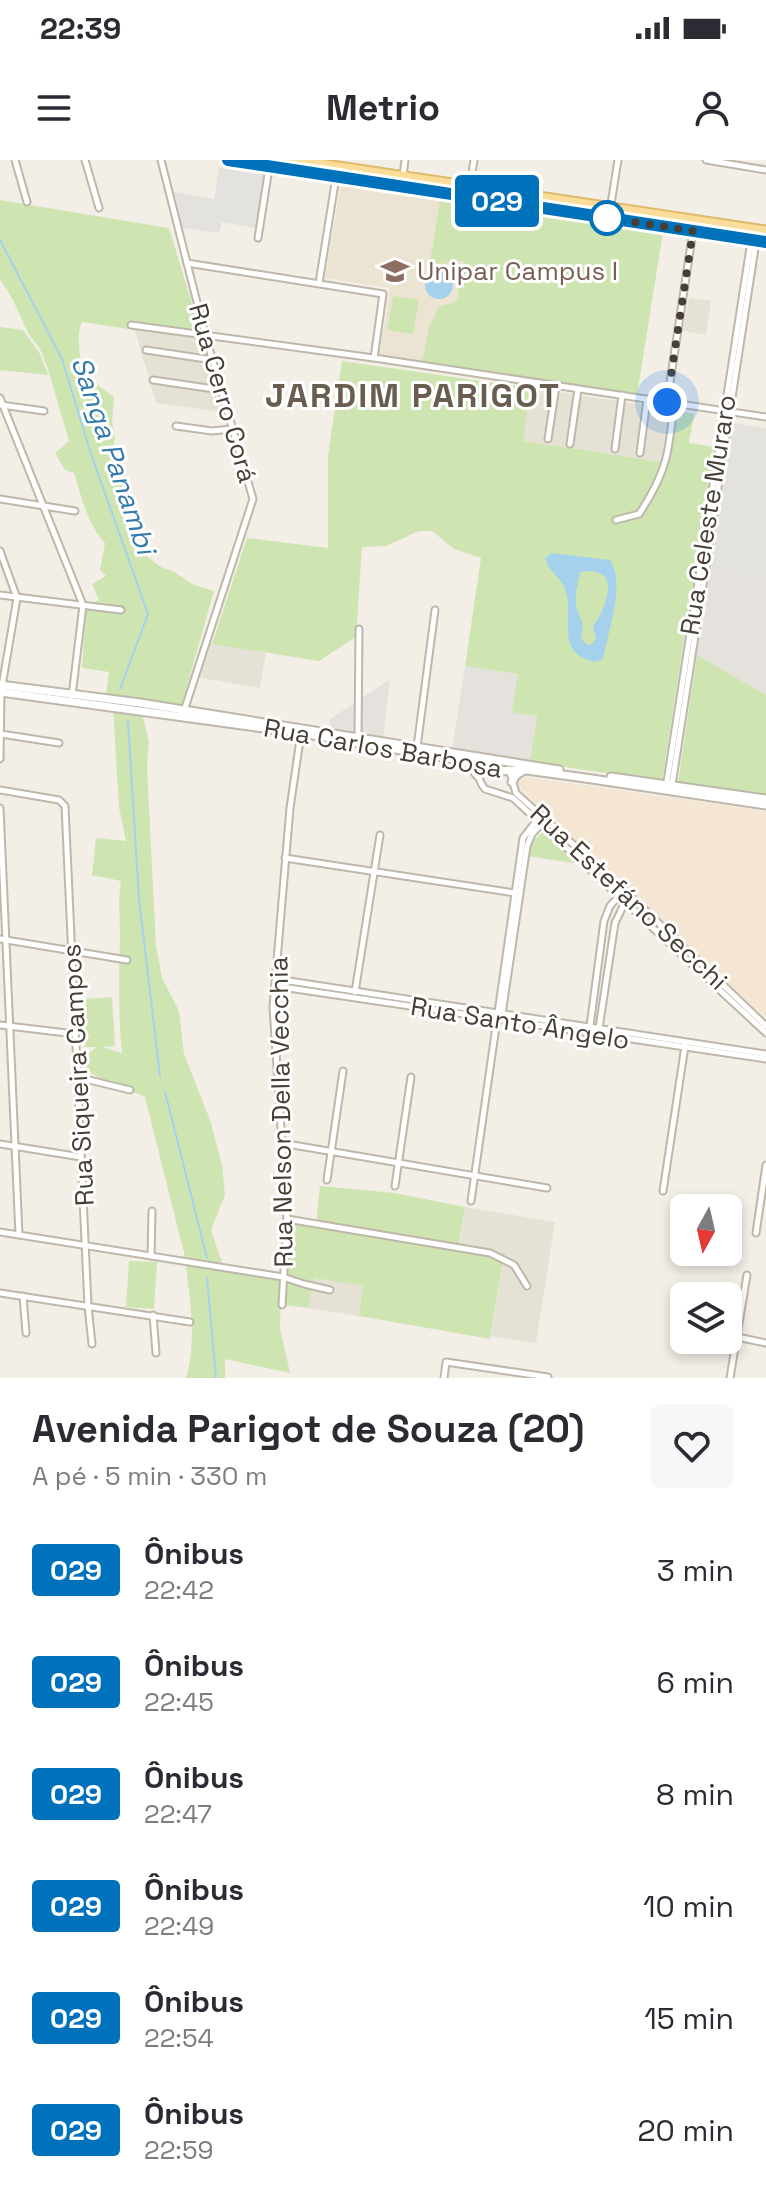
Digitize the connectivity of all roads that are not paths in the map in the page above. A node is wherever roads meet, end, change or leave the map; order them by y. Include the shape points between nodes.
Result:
1 (15, 160) edge
2 (85, 160) edge
3 (161, 160) edge
4 (227, 160) edge
5 (292, 160) edge
6 (405, 160) edge
7 (474, 160) edge
8 (618, 160) edge
9 (706, 160) edge
10 (269, 166) junction
11 (333, 167) edge
12 (766, 170) edge
13 (402, 177) junction
14 (439, 183) junction
15 (470, 187) junction
16 (411, 188) junction
17 (455, 195) junction
18 (27, 202) dead end
19 (99, 208) dead end
20 (610, 215) junction
21 (766, 225) edge
22 (693, 231) junction
23 (760, 236) edge
24 (258, 238) dead end
25 (187, 263) junction
26 (319, 283) junction
27 (131, 325) dead end
28 (205, 334) junction
29 (146, 350) dead end
30 (374, 358) junction
31 (213, 360) junction
32 (153, 380) dead end
33 (556, 386) junction
34 (578, 389) junction
35 (221, 390) junction
36 (622, 395) junction
37 (0, 398) edge
38 (647, 399) junction
39 (667, 402) junction
40 (674, 403) junction
41 (1, 405) edge
42 (44, 411) dead end
43 (726, 412) junction
44 (766, 417) edge
45 (176, 426) dead end
46 (232, 429) junction
47 (548, 439) dead end
48 (570, 444) dead end
49 (615, 449) dead end
50 (640, 453) dead end
51 (0, 499) edge
52 (44, 506) junction
53 (75, 511) dead end
54 (616, 520) dead end
55 (0, 551) edge
56 (0, 595) edge
57 (17, 598) junction
58 (83, 605) junction
59 (121, 610) dead end
60 (435, 610) dead end
61 (359, 629) dead end
62 (1, 688) edge
63 (71, 697) junction
64 (184, 713) junction
65 (301, 731) junction
66 (1, 734) edge
67 (358, 737) junction
68 (59, 743) dead end
69 (417, 747) junction
70 (0, 759) edge
71 (488, 760) junction
72 (503, 762) junction
73 (527, 770) junction
74 (510, 771) junction
75 (479, 772) junction
76 (585, 775) junction
77 (512, 782) junction
78 (669, 788) junction
79 (0, 790) edge
80 (766, 802) edge
81 (0, 808) edge
82 (541, 819) junction
83 (380, 835) dead end
84 (285, 858) junction
85 (375, 873) junction
86 (515, 893) junction
87 (621, 893) junction
88 (628, 899) junction
89 (3, 939) edge
90 (72, 952) junction
91 (127, 960) dead end
92 (707, 973) junction
93 (275, 982) junction
94 (355, 994) junction
95 (500, 1012) junction
96 (498, 1020) junction
97 (0, 1025) edge
98 (10, 1026) junction
99 (590, 1026) junction
100 (766, 1026) edge
101 (600, 1027) junction
102 (766, 1033) edge
103 (75, 1034) junction
104 (588, 1034) junction
105 (598, 1035) junction
106 (685, 1044) junction
107 (766, 1056) edge
108 (343, 1071) dead end
109 (77, 1077) junction
110 (411, 1077) dead end
111 (130, 1090) dead end
112 (281, 1143) junction
113 (0, 1144) edge
114 (17, 1147) junction
115 (330, 1153) junction
116 (81, 1157) junction
117 (398, 1164) junction
118 (766, 1165) edge
119 (475, 1177) junction
120 (327, 1180) dead end
121 (395, 1186) dead end
122 (547, 1188) dead end
123 (663, 1191) dead end
124 (471, 1201) dead end
125 (152, 1211) dead end
126 (287, 1219) junction
127 (0, 1232) edge
128 (756, 1233) dead end
129 (19, 1235) junction
130 (86, 1246) junction
131 (151, 1256) junction
132 (747, 1275) dead end
133 (283, 1277) junction
134 (527, 1286) dead end
135 (330, 1290) dead end
136 (0, 1293) edge
137 (23, 1296) junction
138 (282, 1305) dead end
139 (88, 1306) junction
140 (742, 1306) edge
141 (153, 1315) junction
142 (190, 1322) dead end
143 (26, 1333) dead end
144 (742, 1338) edge
145 (766, 1343) edge
146 (92, 1344) dead end
147 (156, 1353) dead end
148 (734, 1354) edge
149 (731, 1374) edge
150 (516, 1375) edge
151 (548, 1377) edge
152 (444, 1378) edge

1 - 18 street
2 - 19 street
3 - 25 street, Rua Cerro Corá
4 - 10 main road
5 - 11 main road
6 - 13 street
7 - 15 street
8 - 20 street
9 - 12 street
10 - 11 main road
10 - 24 street
11 - 13 main road
11 - 16 main road
11 - 26 street
13 - 14 main road
14 - 15 main road
14 - 16 main road via 439,189
15 - 17 main road via 451,189
15 - 20 main road
16 - 17 main road
17 - 20 main road
20 - 22 main road
20 - 23 main road via 646,221 646,214
21 - 23 street, Rua Celeste Muraro
22 - 23 main road via 732,237 725,229
22 - 39 street
23 - 43 street, Rua Celeste Muraro
25 - 26 street
25 - 28 street, Rua Cerro Corá
26 - 30 street via 383,294
27 - 28 street
28 - 30 street
28 - 31 street, Rua Cerro Corá
29 - 31 street
30 - 33 street
31 - 35 street, Rua Cerro Corá
32 - 35 street
33 - 34 street
33 - 47 street
34 - 36 street
34 - 48 street
35 - 46 street, Rua Cerro Corá
36 - 38 street
36 - 49 street
37 - 41 street
38 - 39 street
38 - 50 street
39 - 40 street
40 - 43 street
40 - 54 street via 668,459 654,491 639,514
41 - 42 street
41 - 52 street
43 - 44 street
43 - 78 street, Rua Celeste Muraro
45 - 46 street
46 - 64 street, Rua Cerro Corá via 253,499
51 - 52 street
52 - 53 street
52 - 58 street
55 - 57 street
56 - 57 street
57 - 58 street
57 - 62 street
58 - 59 street
58 - 63 street
60 - 69 street
61 - 67 street
62 - 63 street, Rua Carlos Barbosa
62 - 66 street
63 - 64 street, Rua Carlos Barbosa
64 - 65 street, Rua Carlos Barbosa
65 - 67 street, Rua Carlos Barbosa
65 - 75 street, Rua Carlos Barbosa via 467,763
65 - 84 street, Rua Nelson Della Vecchia
66 - 68 street
66 - 70 street
67 - 69 street, Rua Carlos Barbosa
69 - 71 street, Rua Carlos Barbosa
71 - 72 street, Rua Carlos Barbosa
71 - 75 street
72 - 74 street, Rua Estefáno Secchi
72 - 76 street, Rua Carlos Barbosa
73 - 74 street, Rua Carlos Barbosa
73 - 76 street, Rua Carlos Barbosa
73 - 77 street
74 - 75 street, Rua Carlos Barbosa
74 - 77 street, Rua Estefáno Secchi
75 - 82 street via 485,789 513,798
76 - 78 street, Rua Carlos Barbosa
77 - 82 street, Rua Estefáno Secchi
78 - 80 street, Rua Carlos Barbosa
79 - 90 street, Rua Siqueira Campos via 59,800 65,806
81 - 89 street
82 - 86 street via 523,838
82 - 87 street
82 - 95 street via 527,846
83 - 85 street
84 - 85 street
84 - 93 street, Rua Nelson Della Vecchia
85 - 86 street
85 - 94 street
86 - 95 street
87 - 88 street
87 - 99 street via 604,921
88 - 92 street
88 - 101 street via 615,923
89 - 90 street
89 - 98 street
90 - 91 street
90 - 103 street, Rua Siqueira Campos
92 - 100 street, Rua Estefáno Secchi
92 - 102 street
93 - 94 street, Rua Santo Ângelo
93 - 112 street, Rua Nelson Della Vecchia
94 - 95 street, Rua Santo Ângelo
94 - 96 street, Rua Santo Ângelo
95 - 96 street
95 - 99 street, Rua Santo Ângelo
96 - 104 street, Rua Santo Ângelo
96 - 119 street
97 - 98 street
98 - 103 street
98 - 114 street
99 - 101 street, Rua Santo Ângelo
99 - 104 street
101 - 105 street
101 - 106 street, Rua Santo Ângelo
103 - 109 street, Rua Siqueira Campos
104 - 105 street, Rua Santo Ângelo
105 - 106 street, Rua Santo Ângelo
106 - 107 street, Rua Santo Ângelo
106 - 123 street
108 - 115 street
109 - 111 street
109 - 116 street, Rua Siqueira Campos
110 - 117 street
112 - 115 street
112 - 126 street, Rua Nelson Della Vecchia
113 - 114 street
114 - 116 street
114 - 129 street
115 - 117 street
115 - 120 street
116 - 130 street, Rua Siqueira Campos
117 - 119 street
117 - 121 street
118 - 128 street
119 - 122 street
119 - 124 street
125 - 131 street
126 - 133 street, Rua Nelson Della Vecchia
126 - 134 street via 490,1253 514,1265
127 - 129 street
129 - 130 street
130 - 131 street
130 - 139 street, Rua Siqueira Campos
131 - 133 street
132 - 140 street
133 - 135 street
133 - 138 street, Rua Nelson Della Vecchia
136 - 137 street
137 - 139 street
137 - 143 street
139 - 141 street
139 - 146 street, Rua Siqueira Campos
141 - 142 street
141 - 147 street
144 - 145 street
148 - 149 street
150 - 151 street
150 - 152 street via 446,1362

